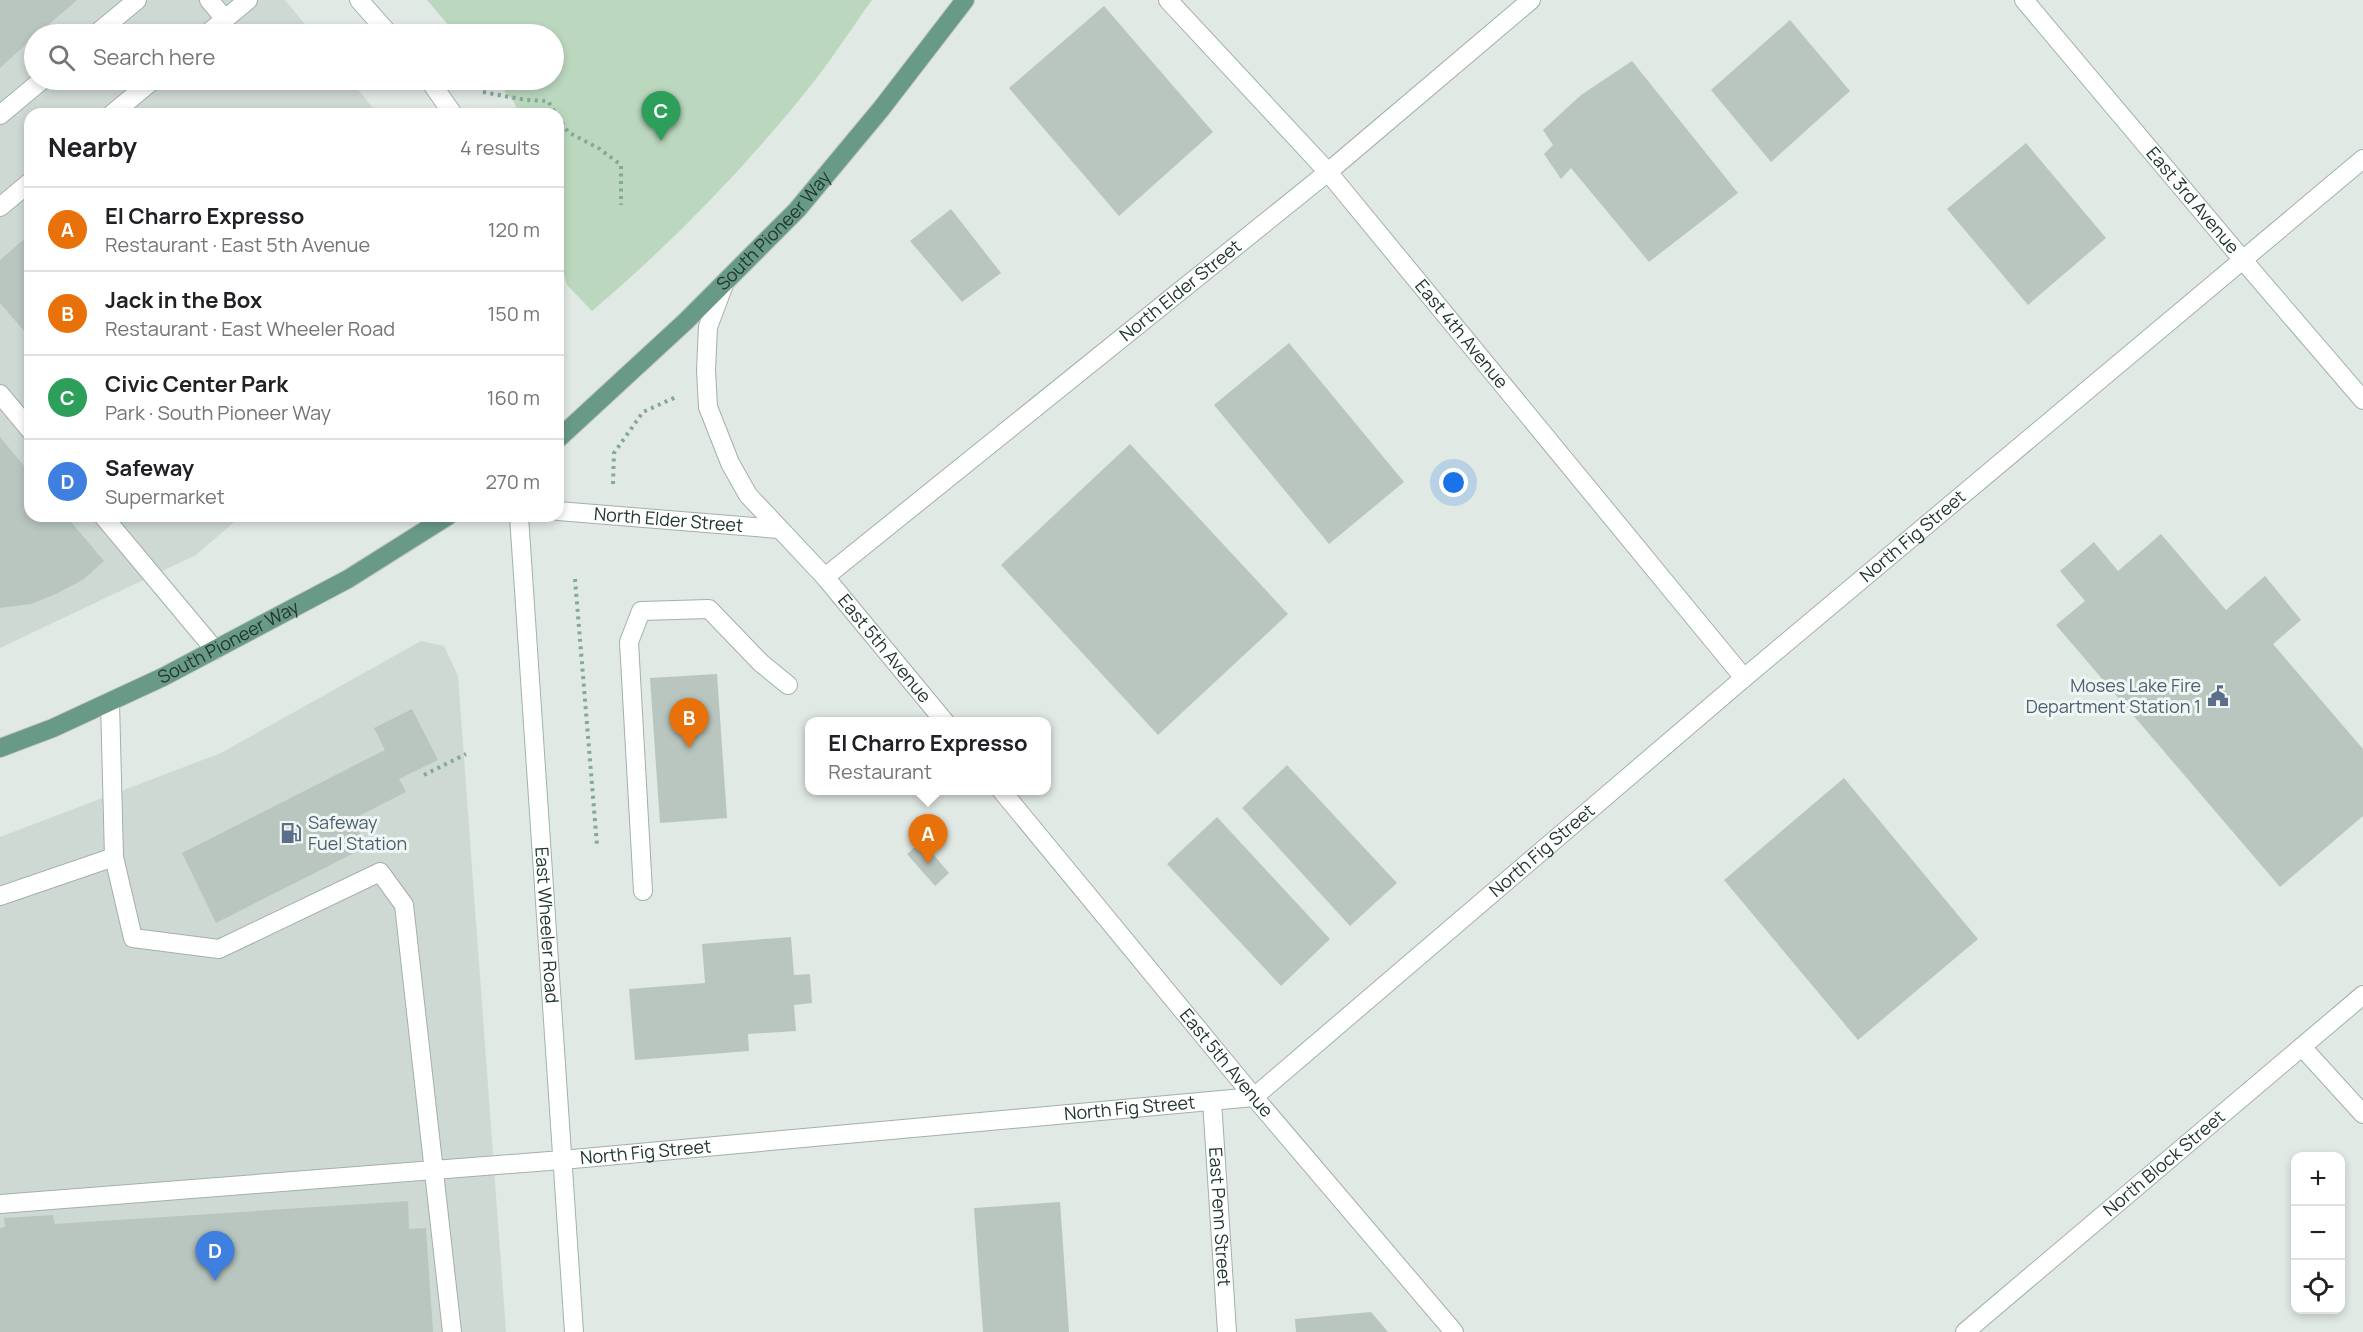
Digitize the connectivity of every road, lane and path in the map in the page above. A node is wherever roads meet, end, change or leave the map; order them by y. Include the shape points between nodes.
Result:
1 (137, 0) edge
2 (209, 0) edge
3 (248, 0) edge
4 (359, 0) edge
5 (965, 0) edge
6 (1168, 0) edge
7 (1531, 0) edge
8 (2024, 0) edge
9 (225, 19) junction
10 (108, 24) edge
11 (219, 24) edge
12 (380, 24) edge
13 (30, 90) edge
14 (141, 90) edge
15 (436, 90) edge
16 (483, 92) dead end
17 (119, 108) edge
18 (449, 108) edge
19 (552, 108) edge
20 (0, 115) edge
21 (564, 126) edge
22 (2363, 159) edge
23 (1328, 172) junction
24 (24, 187) edge
25 (621, 205) dead end
26 (0, 207) edge
27 (2242, 259) junction
28 (727, 280) junction
29 (0, 394) edge
30 (676, 397) dead end
31 (2363, 400) edge
32 (24, 422) edge
33 (564, 433) edge
34 (613, 484) dead end
35 (564, 511) edge
36 (108, 522) edge
37 (438, 522) edge
38 (519, 522) edge
39 (779, 529) junction
40 (825, 577) junction
41 (575, 579) dead end
42 (215, 650) junction
43 (1744, 678) junction
44 (788, 685) dead end
45 (110, 702) junction
46 (941, 717) edge
47 (0, 748) edge
48 (466, 754) dead end
49 (424, 775) dead end
50 (1005, 795) edge
51 (597, 845) dead end
52 (114, 857) junction
53 (643, 891) dead end
54 (0, 896) edge
55 (2363, 995) edge
56 (2302, 1047) junction
57 (1254, 1097) junction
58 (1212, 1101) junction
59 (2363, 1114) edge
60 (562, 1160) junction
61 (434, 1170) junction
62 (0, 1204) edge
63 (452, 1332) edge
64 (574, 1332) edge
65 (1227, 1332) edge
66 (1454, 1332) edge
67 (1965, 1332) edge

1 - 10 street
2 - 9 street
3 - 9 street
4 - 12 street
5 - 28 main road, South Pioneer Way via 797,210
6 - 23 street, East 4th Avenue
7 - 23 street, North Elder Street
8 - 27 street, East 3rd Avenue
9 - 11 street
13 - 20 street
14 - 17 street
15 - 18 street
16 - 19 path via 548,101
21 - 25 path via 621,165
22 - 27 street, North Fig Street
23 - 40 street, North Elder Street
23 - 43 street, East 4th Avenue
24 - 26 street
27 - 31 street, East 3rd Avenue
27 - 43 street, North Fig Street
28 - 33 main road, South Pioneer Way
28 - 39 street, East 5th Avenue via 708,327 708,406 730,463 748,495
29 - 32 street
30 - 34 path via 643,412 614,453
35 - 39 street, North Elder Street
36 - 42 street
37 - 42 main road, South Pioneer Way via 348,579
38 - 60 street, East Wheeler Road
39 - 40 street, East 5th Avenue
40 - 46 street, East 5th Avenue
41 - 51 path
42 - 45 main road, South Pioneer Way
43 - 57 street, North Fig Street
44 - 53 street via 761,663 710,609 641,611 629,642
45 - 47 main road, South Pioneer Way
45 - 52 street
48 - 49 path
50 - 57 street, East 5th Avenue
52 - 54 street
52 - 61 street via 134,938 219,949 380,872 404,905
55 - 56 street, North Block Street
56 - 59 street
56 - 67 street, North Block Street
57 - 58 street, North Fig Street
57 - 66 street, East 5th Avenue
58 - 60 street, North Fig Street
58 - 65 street, East Penn Street
60 - 61 street, North Fig Street
60 - 64 street, East Wheeler Road
61 - 62 street, North Fig Street
61 - 63 street

